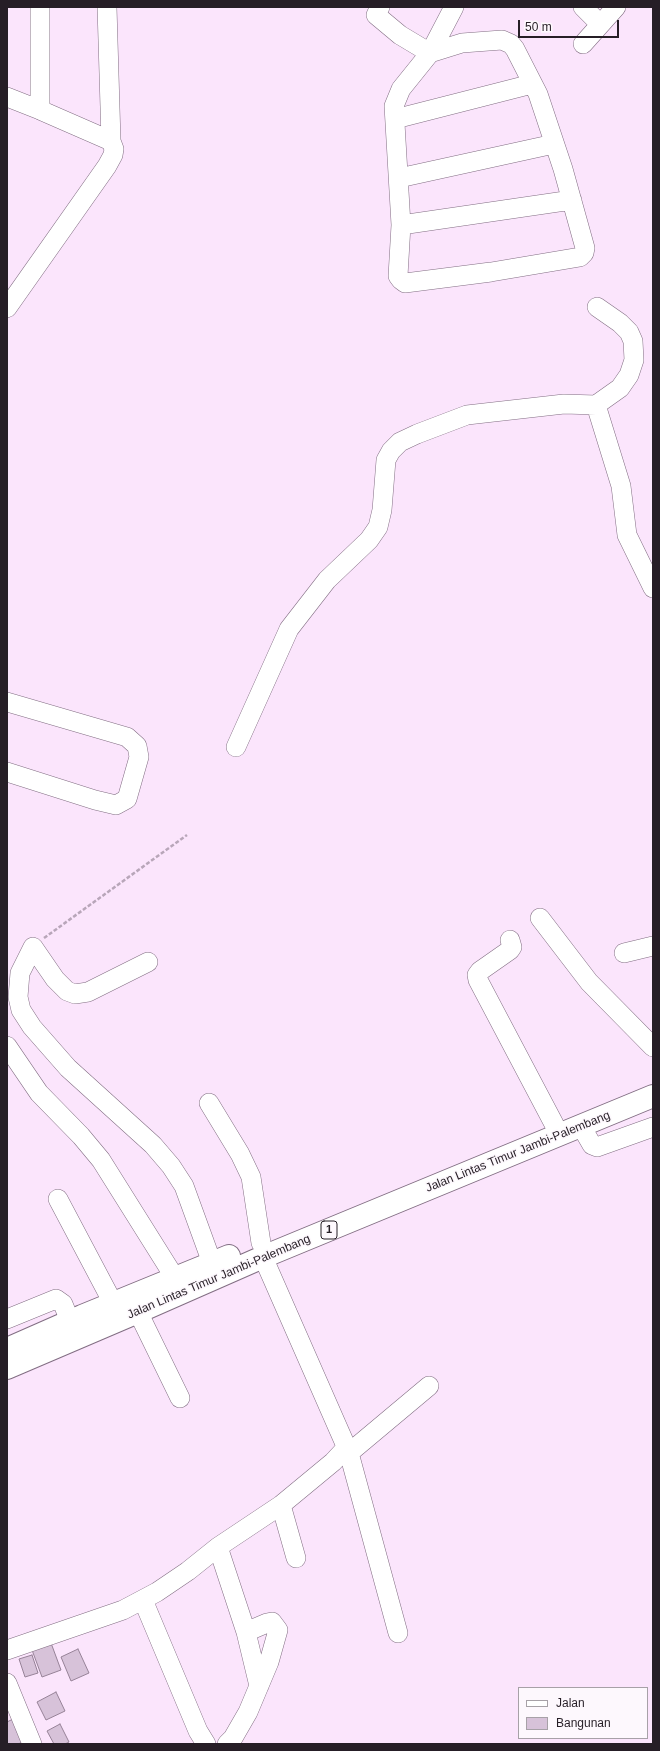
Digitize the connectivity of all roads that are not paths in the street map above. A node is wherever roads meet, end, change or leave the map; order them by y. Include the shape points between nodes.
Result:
1 (40, 7) edge
2 (107, 7) edge
3 (454, 7) edge
4 (583, 7) edge
5 (616, 7) edge
6 (373, 10) edge
7 (600, 24) junction
8 (582, 44) dead end
9 (430, 53) junction
10 (532, 84) junction
11 (7, 97) edge
12 (40, 110) junction
13 (395, 119) junction
14 (110, 141) junction
15 (554, 144) junction
16 (400, 178) junction
17 (572, 200) junction
18 (401, 225) junction
19 (597, 307) dead end
20 (7, 308) edge
21 (596, 405) junction
22 (653, 588) edge
23 (7, 702) edge
24 (236, 747) dead end
25 (7, 772) edge
26 (540, 918) dead end
27 (510, 940) dead end
28 (653, 946) edge
29 (624, 953) dead end
30 (148, 962) dead end
31 (7, 1046) edge
32 (653, 1047) edge
33 (653, 1082) edge
34 (653, 1096) edge
35 (209, 1103) dead end
36 (554, 1124) junction
37 (581, 1126) junction
38 (653, 1127) edge
39 (58, 1199) dead end
40 (262, 1250) junction
41 (212, 1263) junction
42 (176, 1278) junction
43 (113, 1303) junction
44 (138, 1312) junction
45 (7, 1319) edge
46 (70, 1321) junction
47 (50, 1339) junction
48 (7, 1348) edge
49 (7, 1368) edge
50 (429, 1386) dead end
51 (180, 1398) dead end
52 (348, 1450) junction
53 (281, 1505) junction
54 (218, 1547) junction
55 (296, 1558) dead end
56 (143, 1600) junction
57 (246, 1632) junction
58 (398, 1633) dead end
59 (7, 1650) edge
60 (7, 1683) edge
61 (259, 1686) junction
62 (32, 1744) edge
63 (206, 1744) edge
64 (227, 1744) edge

1 - 12 street
2 - 14 street
3 - 9 street
4 - 7 street
5 - 7 street
6 - 9 street via 400,35
7 - 8 street
9 - 10 street via 462,43 502,40 515,49
9 - 13 street via 401,89 394,106
10 - 13 street
10 - 15 street via 538,94
11 - 12 street
12 - 14 street
13 - 16 street
14 - 20 street via 114,149 107,166
15 - 16 street
15 - 17 street
16 - 18 street
17 - 18 street
17 - 18 street via 585,248 580,257 491,272 405,283 398,276
19 - 21 street via 628,332 633,341 634,360 629,375 620,388
21 - 22 street via 621,486 627,535
21 - 24 street via 564,404 467,415 400,442 386,460 382,510 378,526 364,545 327,580 289,629
23 - 25 street via 128,737 137,746 139,757 127,799 116,805
26 - 32 street via 589,982
27 - 36 street via 510,950 480,971 478,980
28 - 29 street
30 - 41 street via 88,992 75,994 55,979 33,947 20,974 18,996 21,1010 32,1027 68,1068 153,1145 171,1166 187,1192
31 - 42 street via 39,1093 101,1160
33 - 36 highway, Jalan Lintas Timur Jambi-Palembang / 1
34 - 37 highway, Jalan Lintas Timur Jambi-Palembang / 1
35 - 40 street via 251,1177
36 - 40 highway, Jalan Lintas Timur Jambi-Palembang / 1
37 - 38 street via 592,1145 597,1147
37 - 40 highway, Jalan Lintas Timur Jambi-Palembang / 1
39 - 43 street
40 - 41 highway, Jalan Lintas Timur Jambi-Palembang / 1
40 - 44 highway, Jalan Lintas Timur Jambi-Palembang / 1
40 - 52 street
41 - 42 highway, Jalan Lintas Timur Jambi-Palembang / 1
42 - 43 highway, Jalan Lintas Timur Jambi-Palembang / 1
43 - 46 highway, Jalan Lintas Timur Jambi-Palembang / 1
44 - 47 highway, Jalan Lintas Timur Jambi-Palembang / 1
44 - 51 street
45 - 46 street via 56,1299 63,1304
46 - 47 highway, Jalan Lintas Timur Jambi-Palembang / 1
47 - 48 highway, Jalan Lintas Timur Jambi-Palembang / 1
47 - 49 highway, Jalan Lintas Timur Jambi-Palembang / 1
50 - 52 street
52 - 53 street
52 - 58 street
53 - 54 street
53 - 55 street
54 - 56 street via 188,1571
54 - 57 street
56 - 59 street
56 - 63 street via 198,1731
57 - 61 street
57 - 61 street via 272,1622 278,1630
60 - 62 street
61 - 64 street via 248,1712

